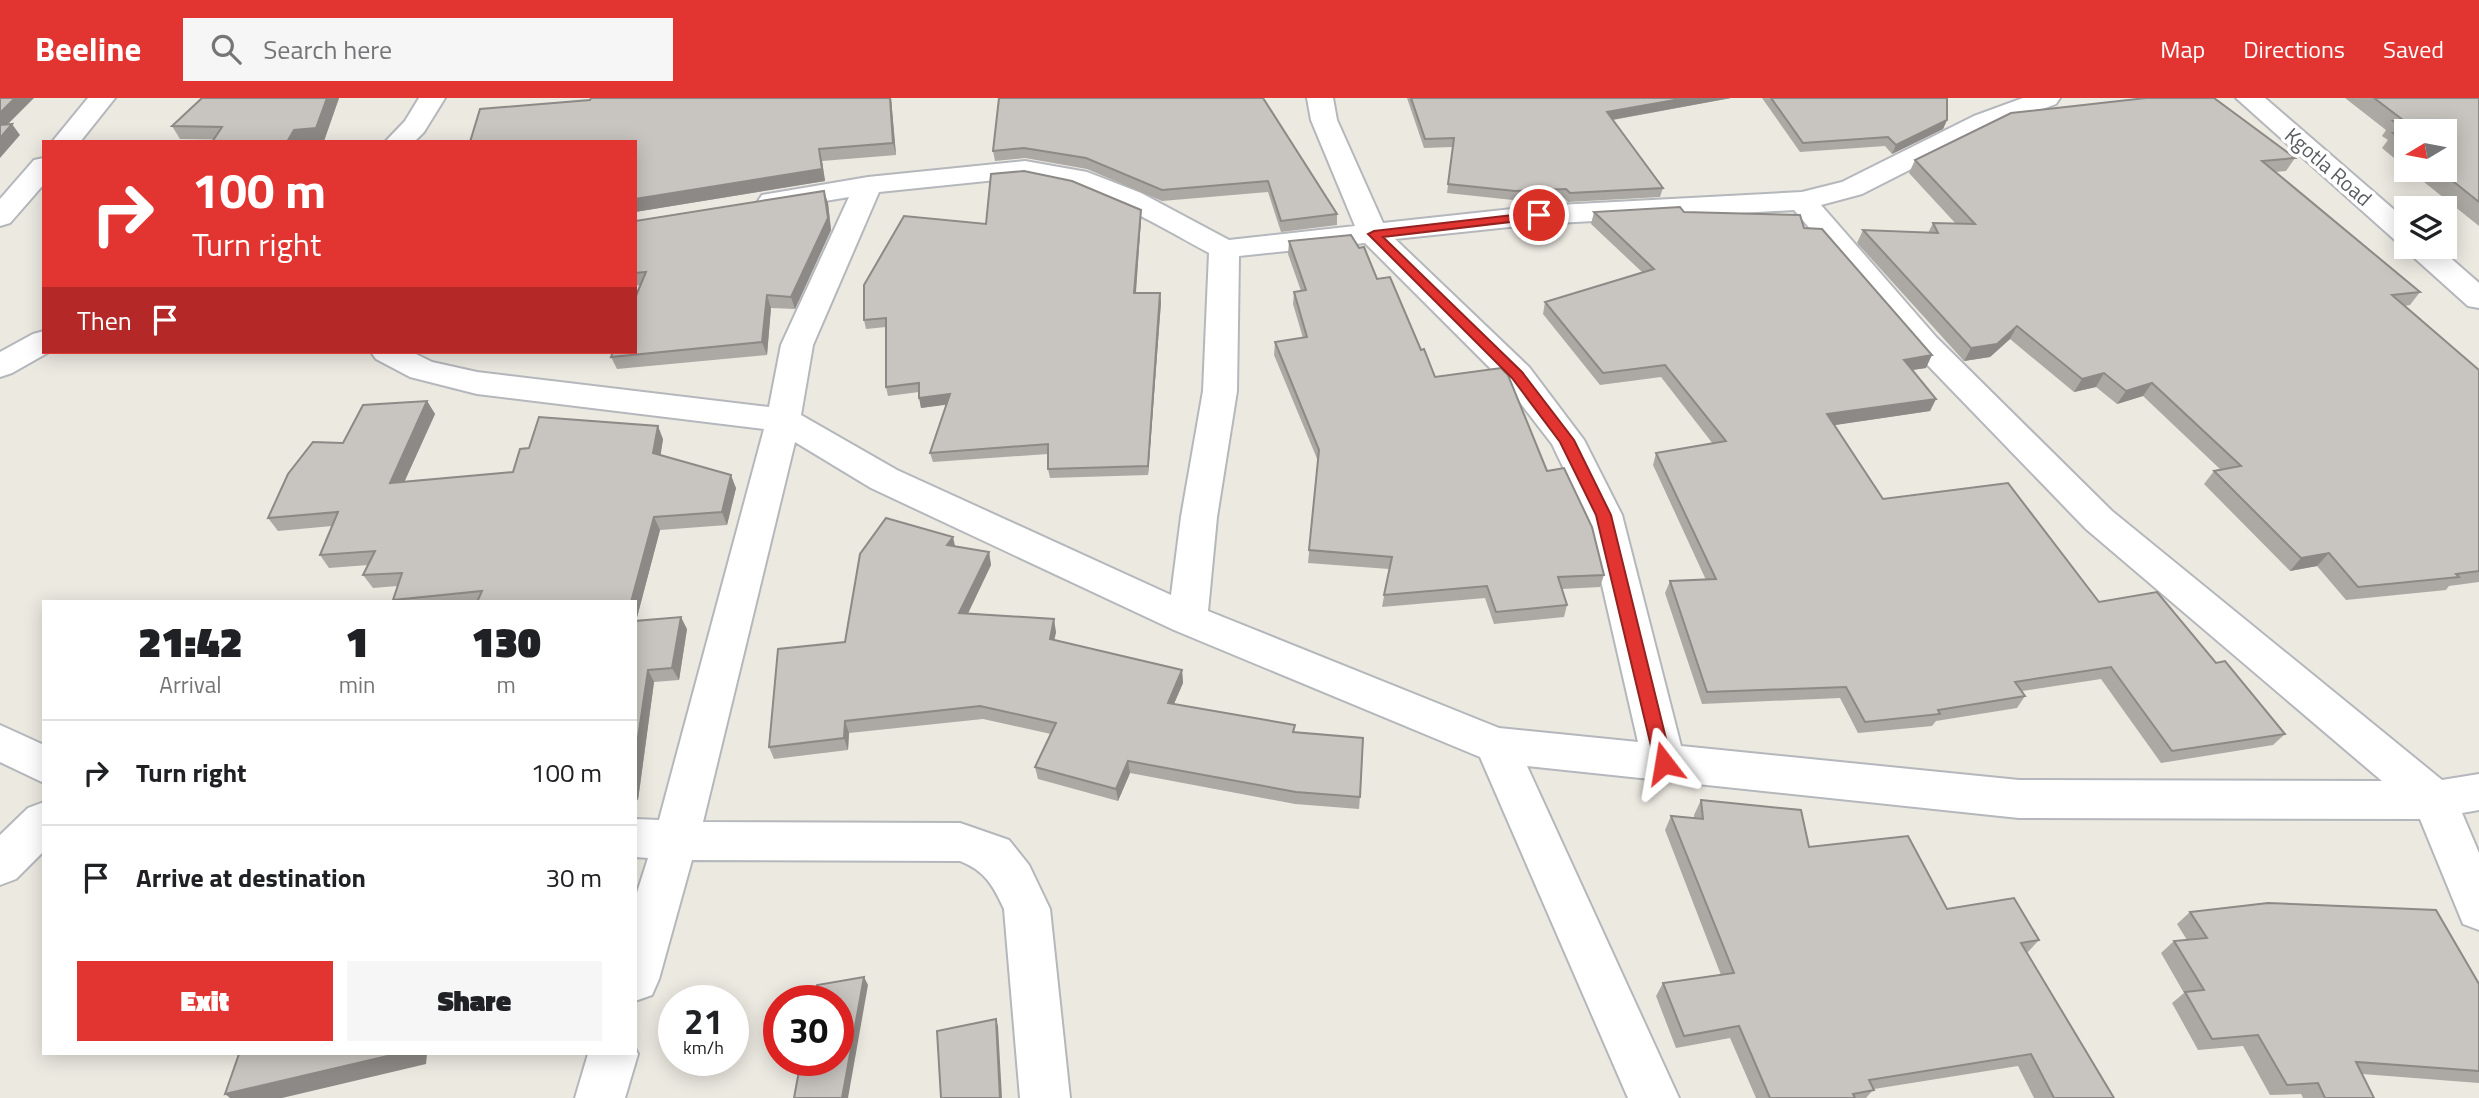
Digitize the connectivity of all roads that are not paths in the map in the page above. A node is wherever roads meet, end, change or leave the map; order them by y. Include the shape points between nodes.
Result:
1 (103, 98) edge
2 (432, 98) edge
3 (1320, 98) edge
4 (2047, 98) edge
5 (2249, 98) edge
6 (67, 140) edge
7 (400, 140) edge
8 (42, 168) edge
9 (867, 185) junction
10 (1802, 201) junction
11 (745, 205) edge
12 (0, 217) edge
13 (2394, 225) edge
14 (1374, 234) junction
15 (1224, 249) junction
16 (2434, 259) edge
17 (2479, 299) edge
18 (42, 342) edge
19 (391, 354) edge
20 (0, 366) edge
21 (783, 420) junction
22 (1188, 619) junction
23 (0, 742) edge
24 (1496, 746) junction
25 (1664, 763) junction
26 (42, 764) edge
27 (2479, 792) edge
28 (2435, 800) junction
29 (42, 823) edge
30 (656, 840) edge
31 (0, 865) edge
32 (2479, 909) edge
33 (637, 966) edge
34 (613, 1055) edge
35 (600, 1098) edge
36 (1045, 1098) edge
37 (1654, 1098) edge

1 - 6 street
2 - 7 street via 415,127
3 - 14 street via 1324,120
4 - 10 street via 1983,122 1852,188
5 - 13 street, Kgotla Road
8 - 12 street
9 - 11 street
9 - 15 street via 1025,169 1052,172 1131,199
9 - 21 street via 797,345
10 - 14 street via 1539,215
10 - 28 street via 1926,345 2099,520
14 - 15 street
14 - 25 street via 1517,375 1567,440 1604,515
15 - 22 street via 1220,391
16 - 17 street
18 - 20 street
19 - 21 street via 422,370 477,383
21 - 22 street via 884,479
21 - 30 street
22 - 24 street
23 - 26 street
24 - 25 street
24 - 37 street
25 - 28 street via 2019,799
27 - 28 street
28 - 32 street
29 - 31 street
30 - 33 street
30 - 36 street via 960,842 993,854 1013,878 1027,909
34 - 35 street

